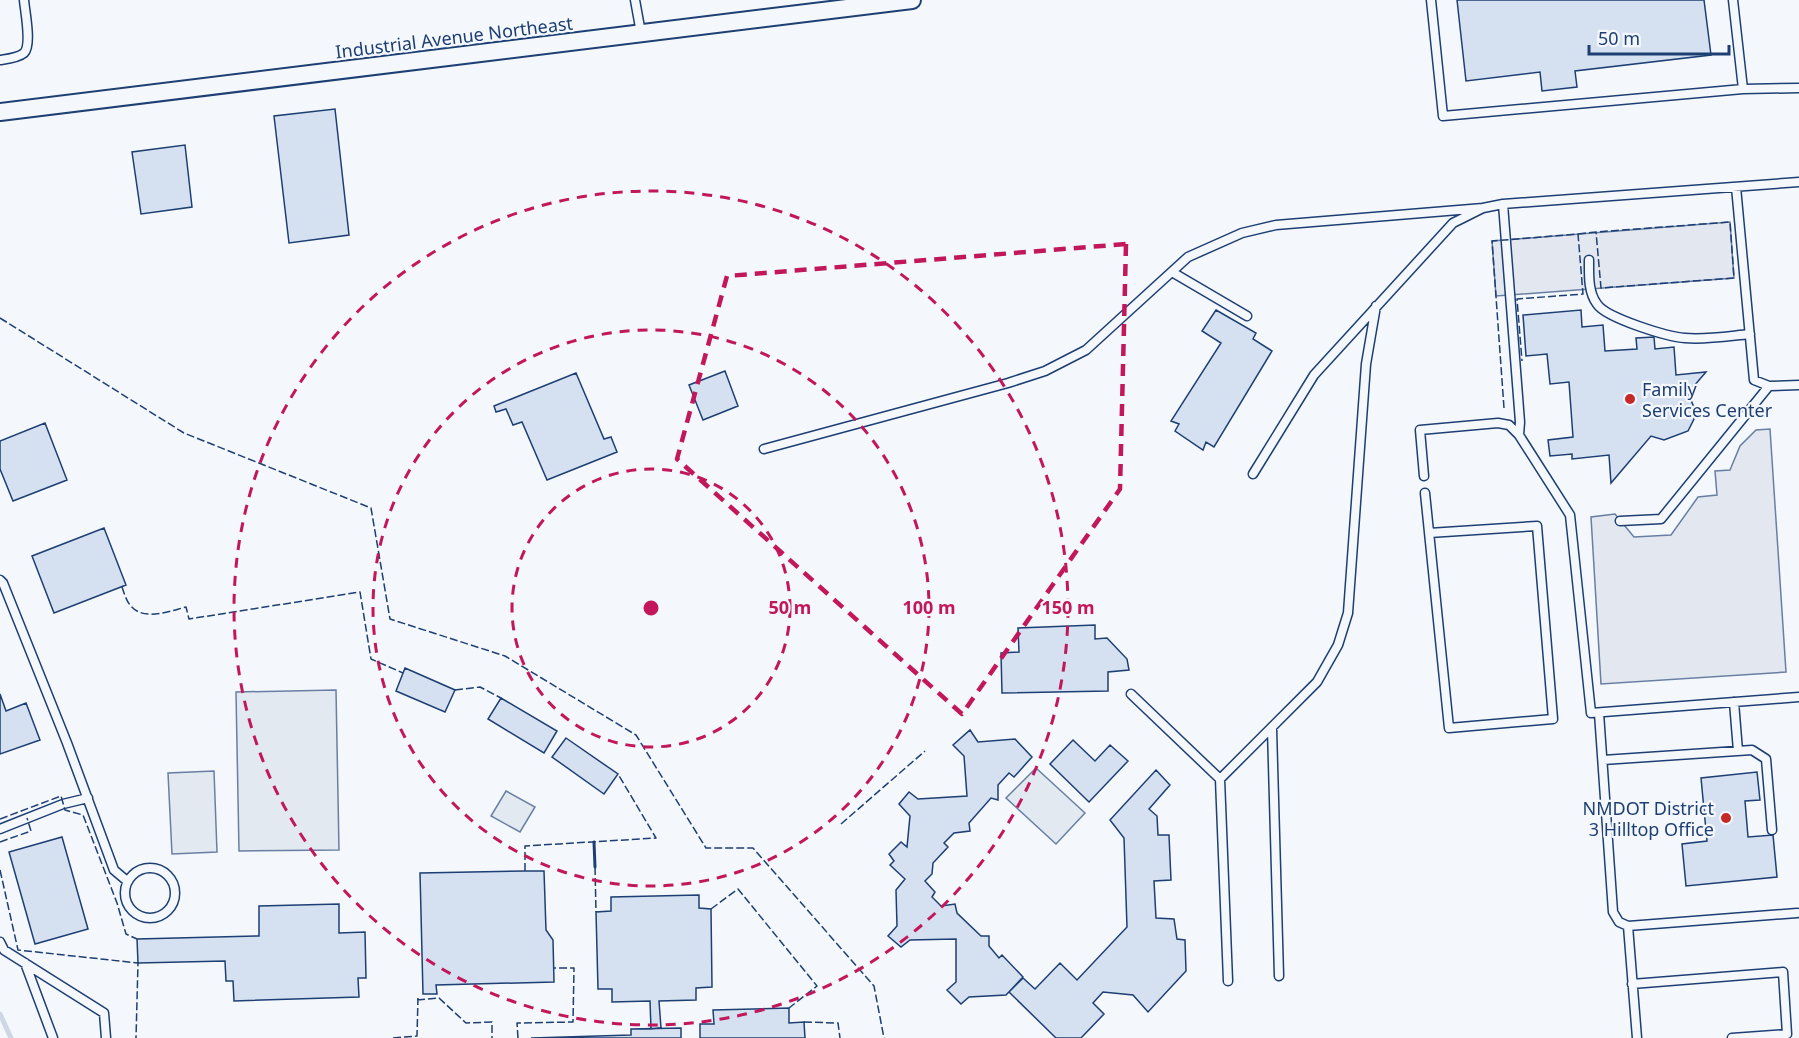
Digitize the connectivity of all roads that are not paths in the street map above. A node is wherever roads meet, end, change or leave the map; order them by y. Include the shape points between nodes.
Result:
1 (24, 0) edge
2 (635, 0) edge
3 (912, 0) edge
4 (1431, 0) edge
5 (1733, 0) edge
6 (641, 33) junction
7 (0, 60) edge
8 (1799, 88) edge
9 (1743, 89) junction
10 (0, 112) edge
11 (1799, 182) edge
12 (1736, 187) junction
13 (1503, 204) junction
14 (1483, 208) junction
15 (1588, 260) dead end
16 (1172, 272) junction
17 (1376, 306) junction
18 (1247, 316) dead end
19 (1750, 334) junction
20 (1799, 385) edge
21 (1769, 386) junction
22 (1519, 435) junction
23 (765, 449) dead end
24 (1253, 474) dead end
25 (1424, 476) dead end
26 (1425, 493) dead end
27 (1620, 521) dead end
28 (1429, 533) junction
29 (0, 580) edge
30 (1131, 694) dead end
31 (1799, 697) edge
32 (1734, 702) junction
33 (1599, 712) junction
34 (1272, 729) junction
35 (1738, 751) junction
36 (1603, 760) junction
37 (1220, 779) junction
38 (88, 798) junction
39 (0, 829) edge
40 (1772, 830) dead end
41 (127, 882) junction
42 (1797, 913) dead end
43 (1628, 926) junction
44 (0, 942) edge
45 (25, 963) junction
46 (1279, 976) dead end
47 (1228, 981) dead end
48 (1632, 984) junction
49 (52, 1038) edge
50 (106, 1038) edge
51 (1637, 1038) edge
52 (1732, 1038) edge

1 - 7 lane via 28,45 24,53
2 - 6 lane
3 - 6 street, Industrial Avenue Northeast
4 - 9 lane via 1443,116
5 - 9 lane
6 - 10 street, Industrial Avenue Northeast
8 - 9 lane
11 - 12 lane
12 - 13 lane
12 - 19 lane
13 - 14 lane
13 - 22 lane
14 - 16 lane via 1276,225 1242,233 1188,257
14 - 17 lane via 1453,223
15 - 19 lane via 1595,302 1602,311 1624,322 1684,338
16 - 18 lane
16 - 23 lane via 1086,350 1045,371
17 - 24 lane via 1314,375
17 - 34 lane via 1366,364 1348,614 1338,645 1317,682
19 - 21 lane via 1754,380
20 - 21 lane
21 - 27 lane via 1661,519
22 - 25 lane via 1509,425 1498,423 1420,430
22 - 33 lane via 1570,514 1591,713
26 - 28 lane
28 - 28 lane via 1449,728 1553,719 1537,526
29 - 38 lane
30 - 37 lane
31 - 32 lane
32 - 33 lane
32 - 35 lane
33 - 36 lane
34 - 37 lane
34 - 46 lane
35 - 36 lane
35 - 40 lane via 1752,750 1766,759
36 - 43 lane via 1613,912 1619,922
37 - 47 lane
38 - 39 lane
38 - 41 lane via 114,870
41 - 41 lane via 125,900 135,914 150,919 170,909 175,891 166,874 143,869
42 - 43 lane
43 - 48 lane
44 - 45 lane via 4,950
45 - 49 lane
45 - 50 lane via 104,1013
48 - 51 lane
48 - 52 lane via 1783,972 1787,1034

